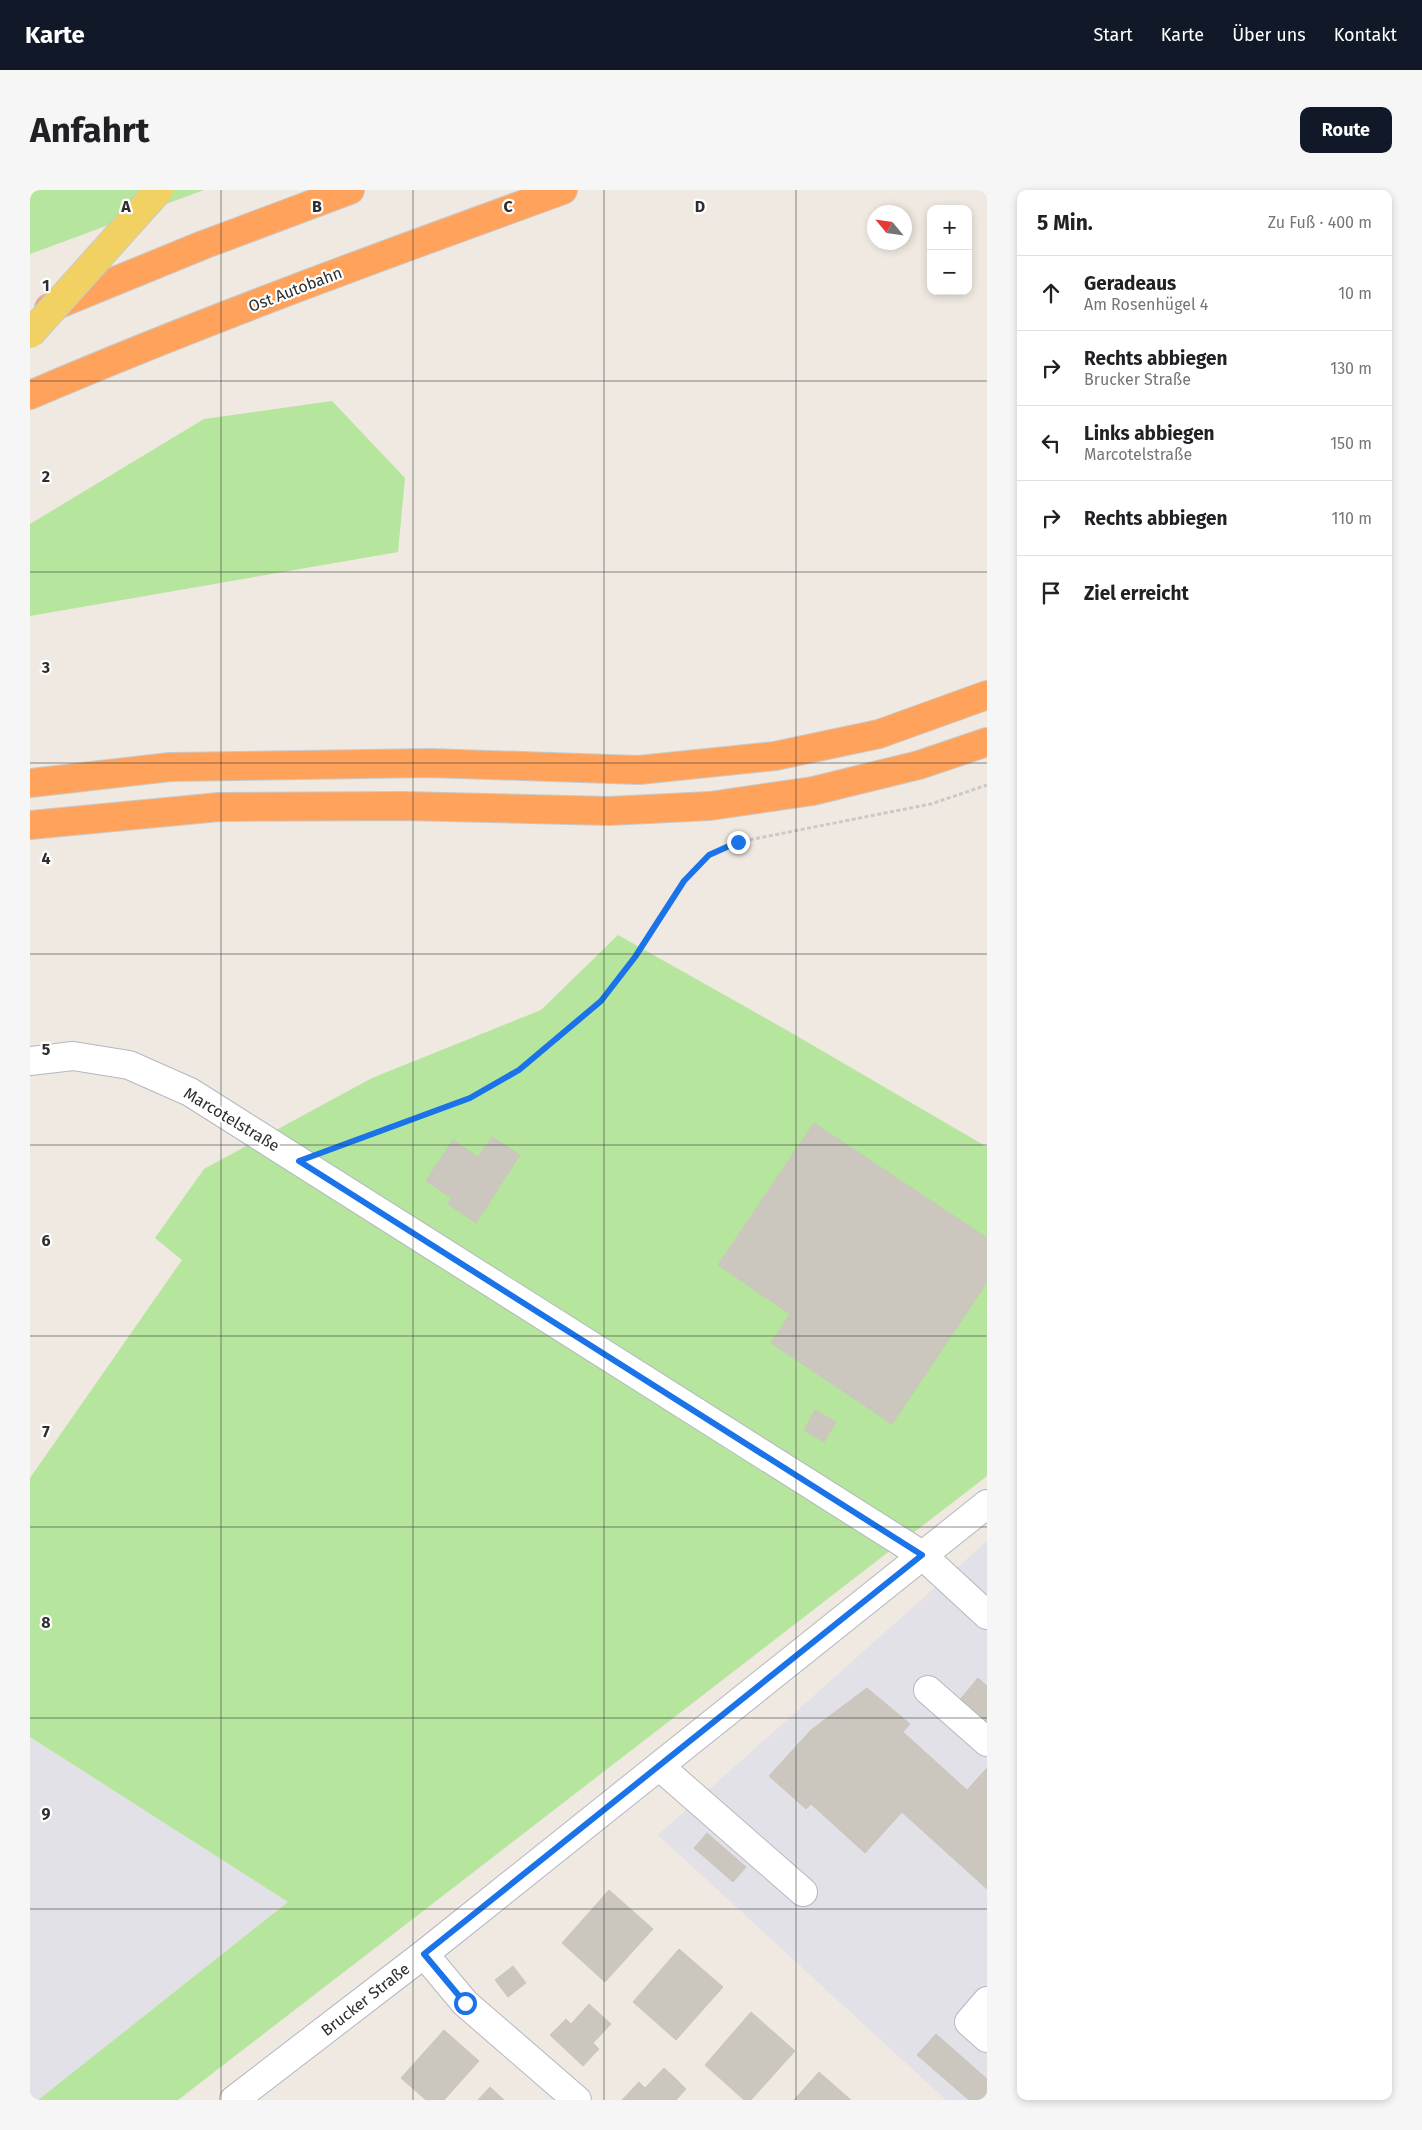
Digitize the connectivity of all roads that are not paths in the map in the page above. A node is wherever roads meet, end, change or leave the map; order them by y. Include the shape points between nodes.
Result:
1 (159, 190) edge
2 (350, 190) edge
3 (563, 190) edge
4 (30, 316) edge
5 (30, 334) edge
6 (30, 394) edge
7 (987, 694) edge
8 (987, 742) edge
9 (30, 783) edge
10 (30, 825) edge
11 (30, 1061) edge
12 (987, 1504) edge
13 (922, 1555) junction
14 (987, 1615) edge
15 (928, 1690) dead end
16 (987, 1742) edge
17 (659, 1766) junction
18 (803, 1892) dead end
19 (424, 1954) junction
20 (987, 2001) edge
21 (987, 2038) edge
22 (234, 2100) edge
23 (577, 2100) edge

1 - 5 main road, bridge
2 - 4 highway via 203,245
3 - 6 highway, Ost Autobahn via 320,279
7 - 9 highway via 879,734 775,756 640,770 430,763 170,767
8 - 10 highway via 920,765 813,791 710,806 609,811 404,806 219,807
11 - 13 street, Marcotelstraße via 73,1056 129,1065 190,1092
12 - 13 street, Brucker Straße
13 - 14 street, Marcotelstraße
13 - 17 street, Brucker Straße
15 - 16 street
17 - 18 street
17 - 19 street, Brucker Straße
19 - 22 street, Brucker Straße
19 - 23 street via 465,2003
20 - 21 street via 969,2022

